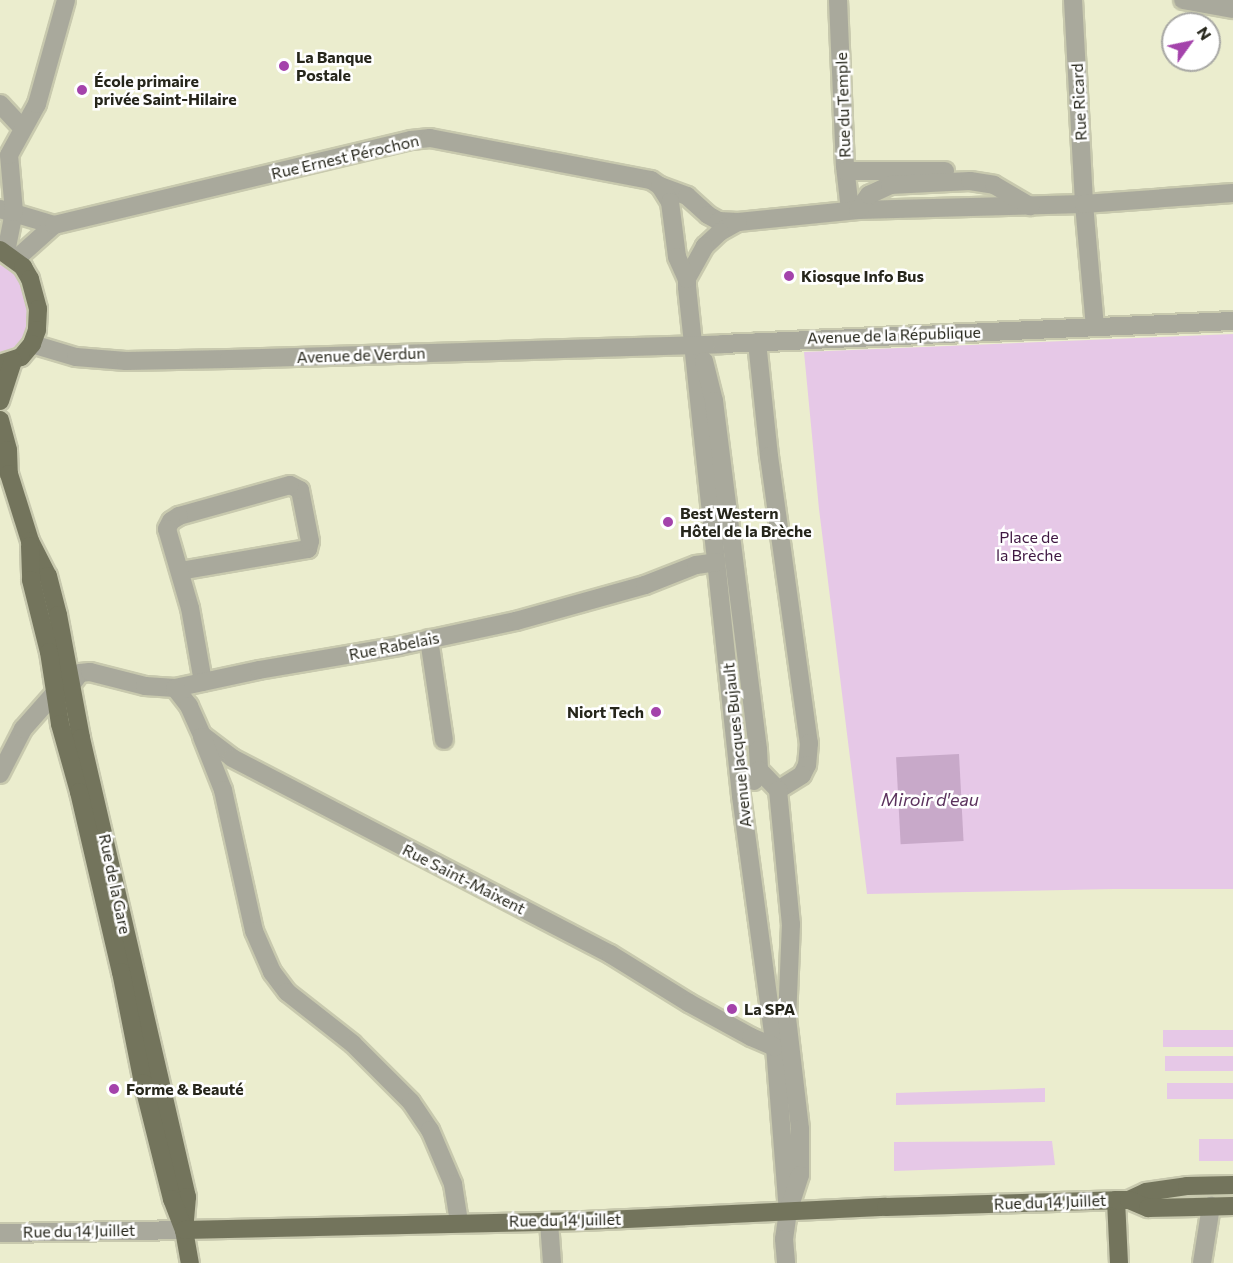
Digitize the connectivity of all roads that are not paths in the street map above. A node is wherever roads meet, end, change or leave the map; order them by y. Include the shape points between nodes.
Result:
1 (66, 0) edge
2 (838, 0) edge
3 (1072, 0) edge
4 (1183, 0) edge
5 (1233, 9) edge
6 (0, 104) edge
7 (22, 128) junction
8 (846, 171) junction
9 (660, 186) junction
10 (890, 191) dead end
11 (1233, 193) edge
12 (1084, 204) junction
13 (1030, 206) junction
14 (854, 210) junction
15 (7, 211) edge
16 (738, 222) junction
17 (54, 225) junction
18 (7, 253) edge
19 (687, 279) junction
20 (1233, 321) edge
21 (1095, 327) junction
22 (757, 342) junction
23 (32, 344) junction
24 (692, 344) junction
25 (7, 363) edge
26 (0, 401) edge
27 (0, 420) edge
28 (4, 468) edge
29 (30, 541) junction
30 (717, 562) junction
31 (180, 571) junction
32 (429, 639) junction
33 (203, 682) junction
34 (71, 685) junction
35 (175, 688) junction
36 (54, 694) junction
37 (202, 735) junction
38 (444, 740) dead end
39 (759, 770) junction
40 (0, 774) edge
41 (778, 790) junction
42 (741, 796) junction
43 (775, 1047) junction
44 (1233, 1185) edge
45 (1123, 1200) junction
46 (1211, 1206) junction
47 (1233, 1206) edge
48 (788, 1211) junction
49 (549, 1222) junction
50 (459, 1223) junction
51 (184, 1230) junction
52 (0, 1233) edge
53 (190, 1263) edge
54 (552, 1263) edge
55 (786, 1263) edge
56 (1119, 1263) edge
57 (1202, 1263) edge

1 - 7 street via 37,104
2 - 8 street, Rue du Temple
3 - 12 street, Rue Ricard
4 - 5 street
6 - 7 street
7 - 15 street via 9,155
8 - 10 street via 977,171 981,181
8 - 14 street, Rue du Temple
9 - 16 street via 687,196 708,215
9 - 17 street, Rue Ernest Pérochon via 642,177 430,138
9 - 19 street via 670,202 677,257
11 - 12 street
12 - 13 street
12 - 21 street
13 - 14 street
13 - 14 street via 994,185 969,181 890,185 869,195
14 - 16 street
15 - 17 street
15 - 18 street
16 - 19 street via 705,246
17 - 18 street, Rue Ernest Pérochon
18 - 23 main road via 30,279 35,295 38,330
19 - 24 street, Avenue Jacques Bujault
20 - 21 street, Avenue de la République
21 - 22 street, Avenue de la République
22 - 24 street, Avenue de la République
22 - 41 street via 809,743 802,775
23 - 24 street, Avenue de Verdun via 76,357 126,361
23 - 25 main road
24 - 30 street, Avenue Jacques Bujault
24 - 39 street via 704,361 714,401
25 - 26 main road
27 - 28 main road, Rue de la Gare via 8,450
28 - 29 main road, Rue de la Gare
29 - 34 main road, Rue de la Gare via 48,576
29 - 36 main road, Rue de la Gare via 31,580 49,652
30 - 32 street, Rue Rabelais via 696,565 645,585 516,621
30 - 42 street, Avenue Jacques Bujault
31 - 31 street via 308,549 310,541 300,490 290,485 178,516 167,529
31 - 33 street
32 - 33 street, Rue Rabelais
32 - 38 street
33 - 35 street, Rue Rabelais
34 - 35 street, Rue Rabelais via 80,673 90,672 145,686
34 - 51 main road, Rue de la Gare via 187,1197
35 - 37 street, Rue Saint-Maixent via 189,706
36 - 40 street via 23,729
36 - 51 main road, Rue de la Gare via 121,972 143,1083 172,1199
37 - 43 street, Rue Saint-Maixent via 232,758 272,780 610,954 689,1003
37 - 50 street via 223,790 254,931 272,972 287,992 353,1044 411,1102 430,1130 450,1176
39 - 41 street
39 - 42 street via 753,784
41 - 48 street via 791,924 788,1045 800,1130 800,1174
42 - 43 street, Avenue Jacques Bujault
43 - 48 street, Avenue Jacques Bujault
44 - 45 main road, Rue du 14 Juillet via 1187,1186
45 - 46 main road, Rue du 14 Juillet via 1148,1208
45 - 48 main road, Rue du 14 Juillet
45 - 56 main road
46 - 47 main road, Rue du 14 Juillet
46 - 57 street
48 - 49 main road, Rue du 14 Juillet
48 - 55 street
49 - 50 main road, Rue du 14 Juillet
49 - 54 street
50 - 51 main road, Rue du 14 Juillet
51 - 52 street, Rue du 14 Juillet
51 - 53 main road, Rue de la Gare

